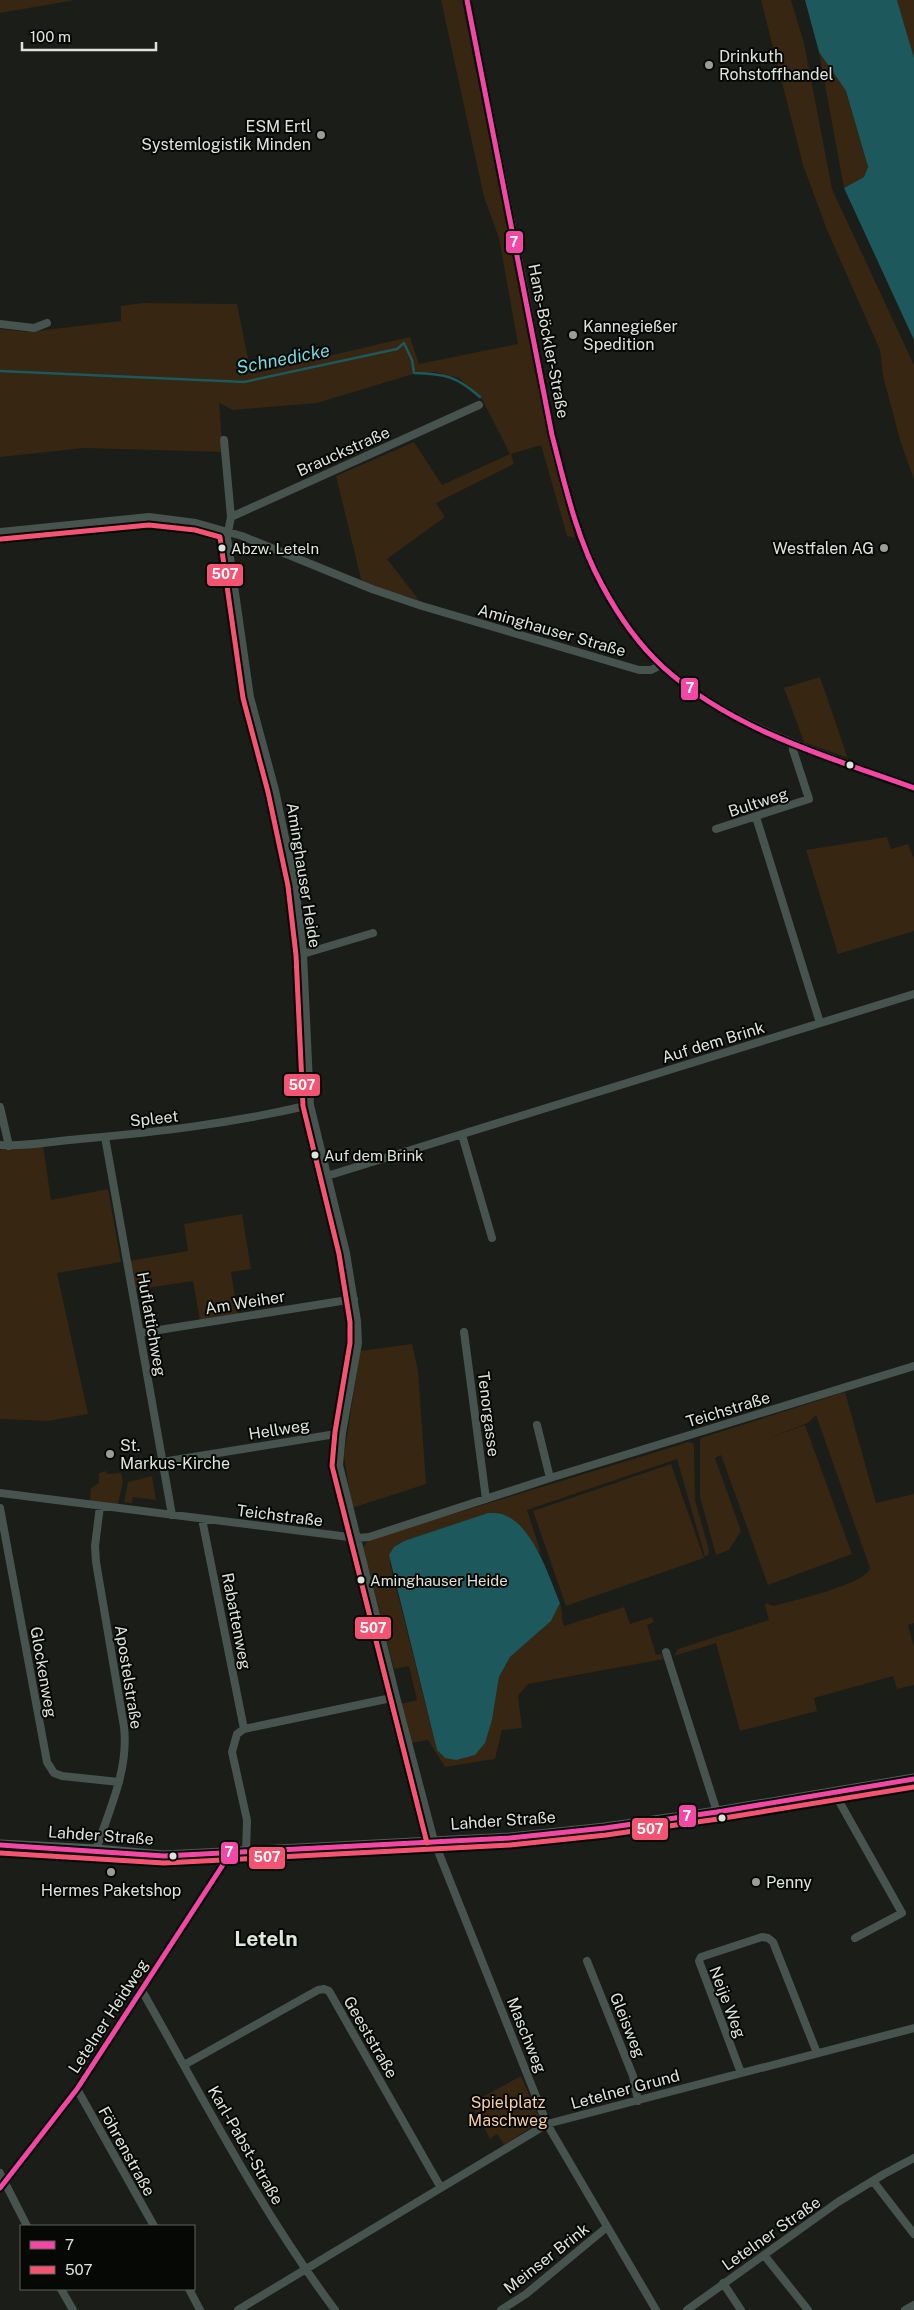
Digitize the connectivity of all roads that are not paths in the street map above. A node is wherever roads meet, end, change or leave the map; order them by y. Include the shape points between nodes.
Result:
1 (466, 0) edge
2 (47, 323) dead end
3 (0, 324) edge
4 (479, 405) dead end
5 (224, 440) dead end
6 (231, 517) junction
7 (228, 531) junction
8 (0, 532) edge
9 (661, 665) junction
10 (793, 744) junction
11 (914, 788) edge
12 (756, 817) junction
13 (716, 829) dead end
14 (373, 932) dead end
15 (303, 954) junction
16 (914, 994) edge
17 (820, 1023) junction
18 (310, 1105) junction
19 (0, 1107) edge
20 (462, 1135) junction
21 (105, 1137) junction
22 (0, 1145) edge
23 (9, 1146) junction
24 (327, 1176) junction
25 (492, 1238) dead end
26 (354, 1299) junction
27 (464, 1332) dead end
28 (140, 1333) junction
29 (914, 1366) edge
30 (537, 1425) dead end
31 (342, 1433) junction
32 (162, 1462) junction
33 (550, 1478) junction
34 (0, 1493) edge
35 (486, 1499) junction
36 (100, 1506) junction
37 (0, 1508) edge
38 (172, 1515) junction
39 (202, 1519) junction
40 (357, 1538) junction
41 (666, 1652) dead end
42 (396, 1698) junction
43 (244, 1729) junction
44 (914, 1779) edge
45 (119, 1782) junction
46 (835, 1794) junction
47 (717, 1812) junction
48 (434, 1841) junction
49 (0, 1845) edge
50 (96, 1850) junction
51 (246, 1853) junction
52 (230, 1854) junction
53 (855, 1938) dead end
54 (587, 1961) dead end
55 (141, 1989) junction
56 (914, 2028) edge
57 (817, 2054) junction
58 (184, 2065) junction
59 (741, 2073) junction
60 (77, 2089) junction
61 (638, 2101) junction
62 (547, 2124) junction
63 (914, 2158) edge
64 (0, 2173) edge
65 (873, 2180) junction
66 (2, 2186) edge
67 (441, 2188) junction
68 (26, 2225) edge
69 (153, 2225) edge
70 (607, 2227) junction
71 (914, 2234) edge
72 (764, 2255) junction
73 (305, 2269) junction
74 (724, 2283) junction
75 (62, 2290) edge
76 (189, 2290) edge
77 (914, 2305) edge
78 (73, 2310) edge
79 (200, 2310) edge
80 (238, 2310) edge
81 (335, 2310) edge
82 (501, 2310) edge
83 (656, 2310) edge
84 (687, 2310) edge
85 (740, 2310) edge
86 (808, 2310) edge
87 (905, 2310) edge

1 - 9 street, Hans-Böckler-Straße via 570,504 589,559 610,602 636,639
2 - 3 street via 34,328
4 - 6 street, Brauckstraße
5 - 6 street
6 - 7 street
7 - 8 street, Aminghauser Straße via 149,517
7 - 9 street, Aminghauser Straße via 422,606 639,670 651,670
7 - 15 street, Aminghauser Heide via 250,697 285,834
9 - 10 street via 715,705
10 - 11 street
10 - 12 street, Bultweg via 809,799
12 - 13 street, Bultweg
12 - 17 street
14 - 15 street
15 - 18 street, Aminghauser Heide
16 - 17 street, Auf dem Brink
17 - 20 street, Auf dem Brink
18 - 21 street, Spleet via 219,1124
18 - 24 street, Aminghauser Heide
19 - 23 street
20 - 24 street, Auf dem Brink
20 - 25 street
21 - 23 street, Spleet
21 - 28 street, Huflattichweg
22 - 23 street, Spleet
24 - 26 street, Aminghauser Heide
26 - 28 street, Am Weiher
26 - 31 street, Aminghauser Heide via 358,1342
27 - 35 street, Tenorgasse
28 - 32 street, Huflattichweg
29 - 33 street, Teichstraße
30 - 33 street
31 - 32 street, Hellweg
31 - 40 street, Aminghauser Heide via 339,1465
32 - 38 street, Huflattichweg
33 - 35 street, Teichstraße
34 - 36 street, Teichstraße
35 - 40 street, Teichstraße via 369,1537
36 - 38 street, Teichstraße
36 - 45 street, Apostelstraße via 95,1539 96,1562 125,1739
37 - 45 street, Glockenweg via 47,1762 54,1773 62,1776
38 - 39 street, Teichstraße
39 - 40 street, Teichstraße
39 - 43 street, Rabattenweg
40 - 42 street, Aminghauser Heide
41 - 47 street
42 - 43 street
42 - 48 street, Aminghauser Heide
43 - 51 street via 237,1734 232,1752 247,1820
44 - 46 street, Lahder Straße
45 - 50 street, Apostelstraße
46 - 47 street, Lahder Straße
46 - 53 street via 902,1912
47 - 48 street, Lahder Straße via 510,1838
48 - 51 street, Lahder Straße
48 - 62 street, Maschweg
49 - 50 street, Lahder Straße
50 - 52 street, Lahder Straße via 164,1856
51 - 52 street, Lahder Straße
52 - 55 street, Letelner Heidweg
54 - 61 street, Gleisweg via 633,2076
55 - 58 street, Karl-Pabst-Straße
55 - 60 street, Letelner Heidweg
56 - 57 street, Letelner Grund
57 - 59 street, Letelner Grund
57 - 59 street, Neije Weg via 772,1942 762,1937 701,1957 699,1961
58 - 67 street, Geeststraße via 318,1990 329,1991
58 - 73 street, Karl-Pabst-Straße via 241,2168
59 - 61 street, Letelner Grund
60 - 66 street, Letelner Heidweg
60 - 69 street, Föhrenstraße
61 - 62 street, Letelner Grund
62 - 67 street, Letelner Grund
62 - 70 street, Maschweg
63 - 65 street, Letelner Straße
64 - 66 street
65 - 71 street
65 - 72 street, Letelner Straße
66 - 68 street
67 - 73 street, Letelner Grund
70 - 82 street, Meinser Brink via 526,2294
70 - 83 street, Maschweg
72 - 74 street, Letelner Straße
72 - 86 street
73 - 80 street, Letelner Grund
73 - 81 street, Karl-Pabst-Straße
74 - 84 street, Letelner Straße
74 - 85 street
75 - 78 street
76 - 79 street
77 - 87 street

